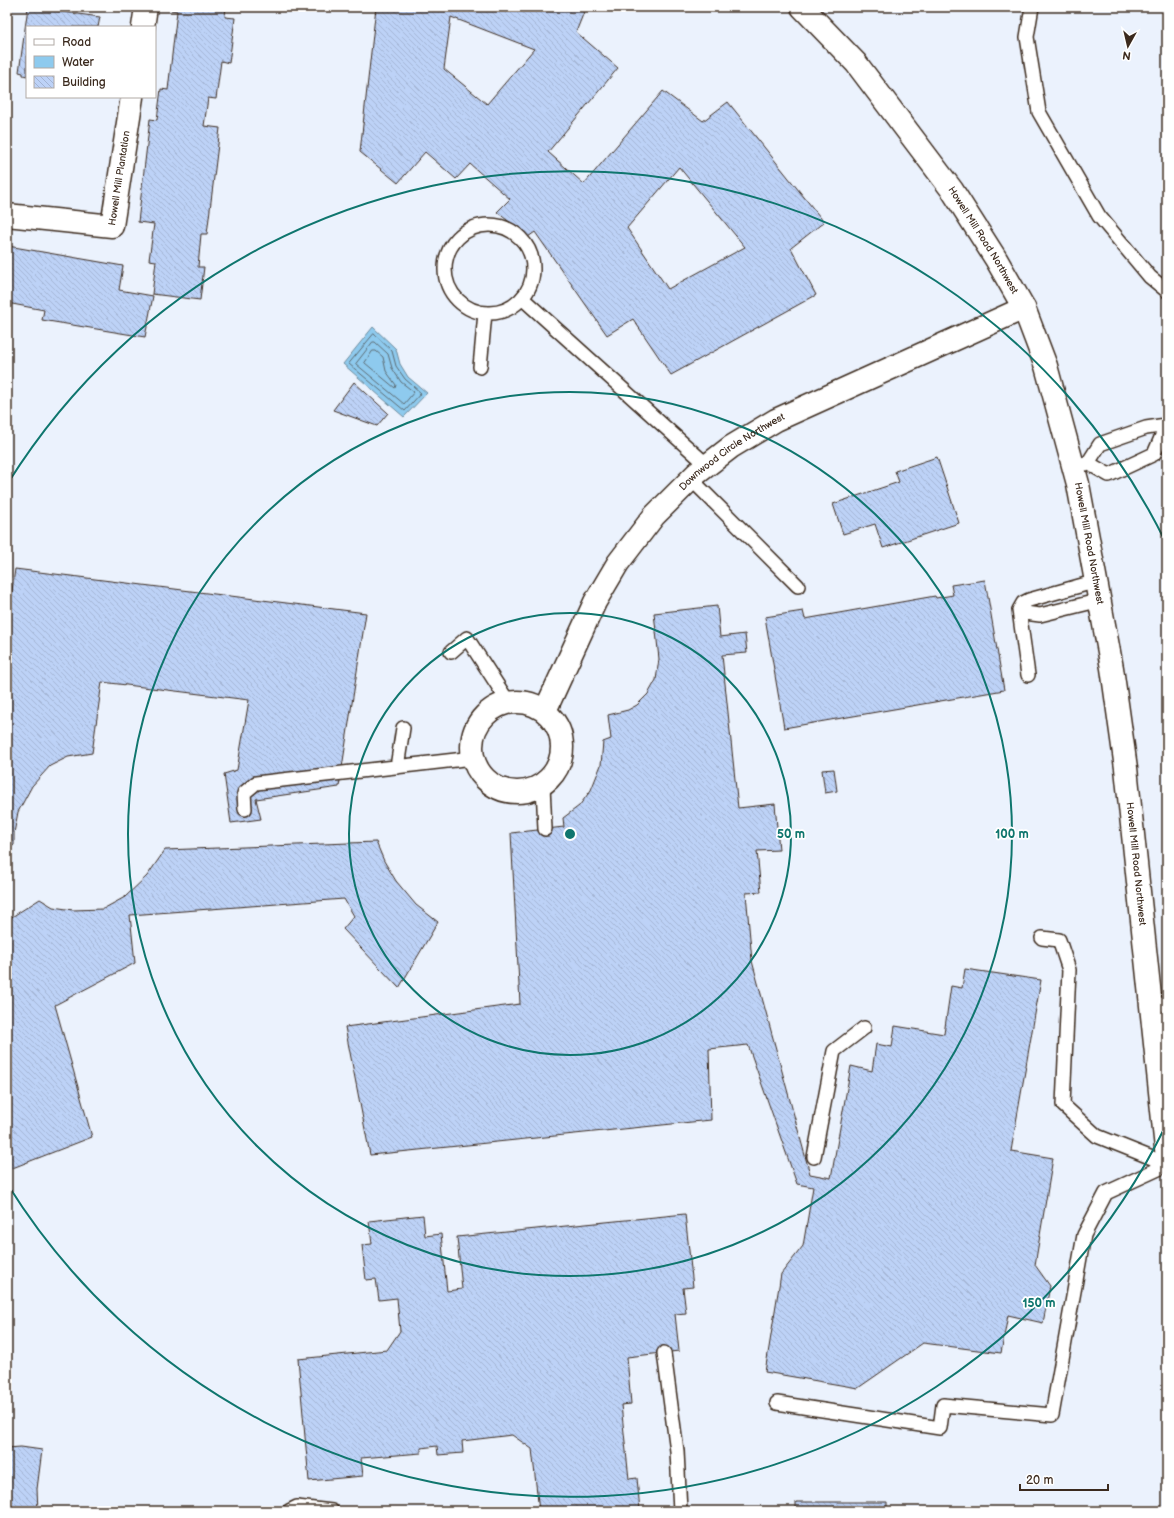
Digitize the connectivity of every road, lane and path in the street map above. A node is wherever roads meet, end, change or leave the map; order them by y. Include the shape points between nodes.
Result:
1 (146, 7) edge
2 (802, 7) edge
3 (1032, 7) edge
4 (143, 26) edge
5 (132, 98) edge
6 (7, 215) edge
7 (1167, 291) edge
8 (522, 298) junction
9 (1024, 308) junction
10 (485, 313) junction
11 (480, 367) dead end
12 (1167, 425) edge
13 (707, 465) junction
14 (1081, 466) junction
15 (691, 480) junction
16 (798, 586) dead end
17 (1099, 590) junction
18 (1018, 610) junction
19 (451, 652) dead end
20 (1028, 675) dead end
21 (509, 703) junction
22 (545, 711) junction
23 (403, 728) dead end
24 (473, 758) junction
25 (396, 767) junction
26 (542, 786) junction
27 (245, 809) dead end
28 (545, 829) dead end
29 (1042, 938) dead end
30 (1159, 1005) edge
31 (864, 1028) dead end
32 (814, 1157) dead end
33 (1167, 1158) edge
34 (1167, 1165) edge
35 (664, 1353) dead end
36 (778, 1403) dead end
37 (289, 1511) edge
38 (332, 1511) edge
39 (680, 1511) edge

1 - 4 street
2 - 9 street, Howell Mill Road Northwest via 856,63 952,190
3 - 7 lane via 1027,37 1039,112 1099,216 1150,277
5 - 6 street, Howell Mill Plantation via 112,226
8 - 10 lane via 512,307 499,312
8 - 10 lane via 530,286 533,273 532,259 527,246 518,235 506,228 493,224 479,225 455,239 444,265 445,279 450,292 471,310
8 - 13 lane
9 - 13 street, Downwood Circle Northwest via 776,420
9 - 14 street, Howell Mill Road Northwest
10 - 11 lane
12 - 14 lane via 1146,428 1100,444
12 - 14 lane via 1154,454 1109,475
13 - 15 street, Downwood Circle Northwest
14 - 17 street, Howell Mill Road Northwest
15 - 16 lane
15 - 22 street, Downwood Circle Northwest via 654,516 618,563 595,602
17 - 18 lane via 1029,600
17 - 18 lane via 1040,615 1025,614
17 - 30 street, Howell Mill Road Northwest
18 - 20 lane
19 - 21 lane via 467,638
21 - 22 street via 521,702
21 - 24 street via 483,716 475,729 472,743
22 - 26 street via 555,721 561,734 563,749 560,764 553,776
23 - 25 lane
24 - 25 lane
24 - 26 street via 478,771 500,790 514,793 529,792
25 - 27 lane via 256,783 244,793
26 - 28 lane
29 - 34 lane via 1059,940 1069,970 1062,1105 1097,1136
30 - 33 street, Howell Mill Road Northwest
31 - 32 lane via 834,1051
34 - 36 lane via 1106,1193 1084,1235 1052,1415 943,1405 940,1428
35 - 39 lane via 677,1451
37 - 38 lane via 297,1507

